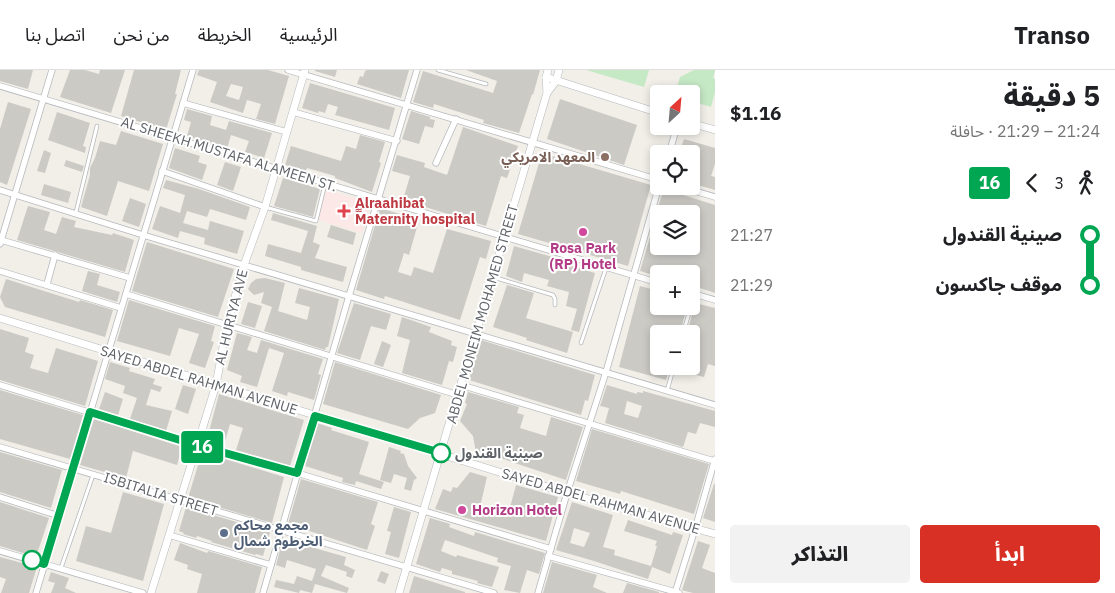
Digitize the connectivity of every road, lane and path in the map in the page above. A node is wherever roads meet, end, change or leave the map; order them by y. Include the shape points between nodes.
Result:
1 (52, 70) edge
2 (192, 70) edge
3 (288, 70) edge
4 (417, 70) edge
5 (438, 70) edge
6 (559, 70) edge
7 (304, 72) edge
8 (547, 74) edge
9 (556, 81) junction
10 (486, 84) dead end
11 (0, 86) edge
12 (547, 93) junction
13 (44, 99) junction
14 (183, 103) junction
15 (408, 106) junction
16 (650, 110) edge
17 (293, 112) junction
18 (456, 119) junction
19 (97, 126) dead end
20 (700, 126) edge
21 (715, 130) edge
22 (287, 132) junction
23 (172, 137) junction
24 (397, 141) junction
25 (532, 143) junction
26 (436, 163) dead end
27 (276, 168) junction
28 (162, 172) junction
29 (650, 177) edge
30 (325, 183) junction
31 (0, 190) edge
32 (700, 193) edge
33 (15, 194) junction
34 (656, 195) edge
35 (715, 197) edge
36 (379, 199) junction
37 (265, 207) junction
38 (76, 212) junction
39 (143, 234) junction
40 (505, 237) junction
41 (1, 242) edge
42 (55, 255) junction
43 (244, 265) junction
44 (606, 267) junction
45 (0, 271) edge
46 (633, 275) junction
47 (493, 276) junction
48 (130, 278) junction
49 (650, 280) edge
50 (47, 284) junction
51 (126, 294) junction
52 (700, 295) edge
53 (349, 296) junction
54 (715, 300) edge
55 (554, 304) dead end
56 (121, 308) junction
57 (0, 318) edge
58 (226, 325) junction
59 (476, 333) junction
60 (581, 343) dead end
61 (108, 351) junction
62 (332, 357) junction
63 (606, 372) junction
64 (671, 375) edge
65 (0, 385) edge
66 (216, 385) junction
67 (461, 385) junction
68 (667, 391) junction
69 (458, 395) junction
70 (715, 405) edge
71 (90, 412) junction
72 (315, 416) junction
73 (589, 424) junction
74 (196, 445) junction
75 (0, 447) edge
76 (441, 453) junction
77 (715, 459) edge
78 (73, 468) junction
79 (297, 473) junction
80 (93, 474) junction
81 (567, 493) junction
82 (0, 496) edge
83 (179, 500) junction
84 (424, 510) junction
85 (59, 516) junction
86 (695, 529) junction
87 (281, 530) junction
88 (715, 534) edge
89 (168, 536) junction
90 (551, 549) junction
91 (0, 551) edge
92 (548, 556) junction
93 (44, 564) junction
94 (271, 565) junction
95 (407, 567) junction
96 (60, 569) junction
97 (36, 593) edge
98 (143, 593) edge
99 (152, 593) edge
100 (263, 593) edge
101 (399, 593) edge
102 (494, 593) edge
103 (538, 593) edge
104 (676, 593) edge

1 - 13 street
2 - 14 street
3 - 7 street
4 - 15 street
5 - 10 lane
6 - 9 street
7 - 15 street
7 - 17 street, AL HURIYA AVE
8 - 9 street
8 - 12 street
9 - 12 street
9 - 16 street
11 - 13 street, AL SHEEKH MUSTAFA ALAMEEN ST.
12 - 25 street, ABDEL MONEIM MOHAMED STREET
13 - 23 street, AL SHEEKH MUSTAFA ALAMEEN ST.
13 - 33 street
14 - 22 street
14 - 23 street
15 - 18 street
15 - 24 street
17 - 22 street, AL HURIYA AVE
17 - 24 street
18 - 25 street
18 - 26 street
19 - 38 lane
20 - 21 street
22 - 27 street, AL HURIYA AVE
23 - 27 street, AL SHEEKH MUSTAFA ALAMEEN ST.
23 - 28 street
24 - 36 street
25 - 29 street
25 - 40 street, ABDEL MONEIM MOHAMED STREET
27 - 30 street, AL SHEEKH MUSTAFA ALAMEEN ST.
27 - 37 street, AL HURIYA AVE
28 - 37 street
28 - 39 street
30 - 36 street, AL SHEEKH MUSTAFA ALAMEEN ST.
30 - 37 lane via 316,221
31 - 33 street
32 - 35 street
33 - 38 street
33 - 41 street
34 - 46 street
36 - 40 street, AL SHEEKH MUSTAFA ALAMEEN ST.
36 - 53 street
37 - 43 street, AL HURIYA AVE
38 - 39 street
39 - 43 street
39 - 48 street
40 - 44 street, AL SHEEKH MUSTAFA ALAMEEN ST.
40 - 47 street, ABDEL MONEIM MOHAMED STREET
41 - 42 street
42 - 48 street
42 - 50 street
43 - 53 street
43 - 58 street, AL HURIYA AVE
44 - 46 street, AL SHEEKH MUSTAFA ALAMEEN ST.
44 - 60 lane
45 - 50 street
46 - 49 street, AL SHEEKH MUSTAFA ALAMEEN ST.
46 - 63 street
47 - 55 lane via 553,295
47 - 59 street, ABDEL MONEIM MOHAMED STREET
48 - 51 street
50 - 56 street
51 - 56 street
51 - 58 street
52 - 54 street
53 - 59 street
53 - 62 street
56 - 61 street
57 - 61 street, SAYED ABDEL RAHMAN AVENUE
58 - 62 street
58 - 66 street, AL HURIYA AVE
59 - 63 street
59 - 67 street, ABDEL MONEIM MOHAMED STREET
61 - 66 street, SAYED ABDEL RAHMAN AVENUE
61 - 71 street
62 - 69 street
62 - 72 street
63 - 68 street
63 - 73 street
64 - 68 lane
65 - 71 street
66 - 72 street, SAYED ABDEL RAHMAN AVENUE
66 - 74 street, AL HURIYA AVE
67 - 69 street, ABDEL MONEIM MOHAMED STREET
67 - 73 street
68 - 70 street
69 - 76 street, ABDEL MONEIM MOHAMED STREET
71 - 74 street
71 - 78 street
72 - 76 street, SAYED ABDEL RAHMAN AVENUE
72 - 79 street
73 - 77 street
73 - 81 street
74 - 79 street
74 - 83 street, AL HURIYA AVE
75 - 78 street, ISBITALIA STREET
76 - 81 street, SAYED ABDEL RAHMAN AVENUE
76 - 84 street, ABDEL MONEIM MOHAMED STREET
77 - 86 street
78 - 80 street, ISBITALIA STREET
78 - 85 street
79 - 84 street
79 - 87 street
80 - 83 street, ISBITALIA STREET
80 - 96 lane
81 - 86 street, SAYED ABDEL RAHMAN AVENUE
81 - 90 street
82 - 85 street
83 - 87 street, ISBITALIA STREET
83 - 89 street, AL HURIYA AVE
84 - 90 street
84 - 95 street, ABDEL MONEIM MOHAMED STREET
85 - 93 street
86 - 88 street, SAYED ABDEL RAHMAN AVENUE
86 - 104 street
87 - 94 street
87 - 95 street, ISBITALIA STREET
89 - 94 street
89 - 99 street, AL HURIYA AVE
90 - 92 street
91 - 93 street
92 - 103 street
92 - 104 street
93 - 96 street
93 - 97 street
94 - 100 street
95 - 101 street, ABDEL MONEIM MOHAMED STREET
95 - 102 street, ISBITALIA STREET
96 - 98 street

